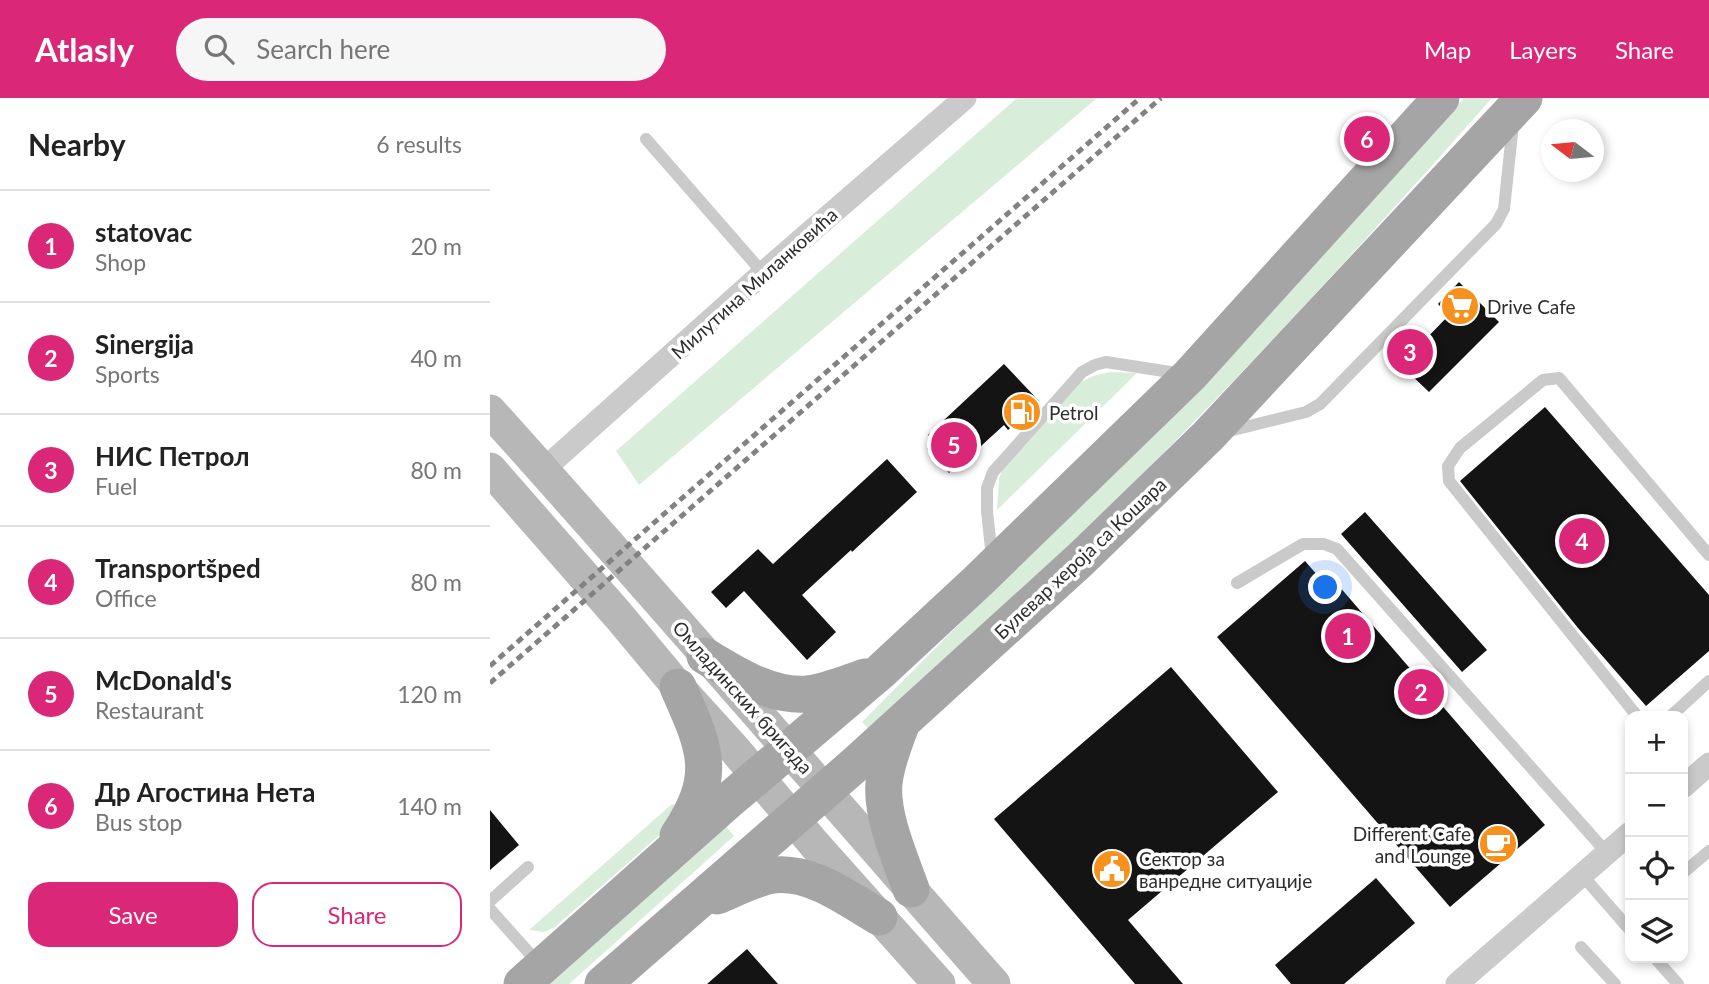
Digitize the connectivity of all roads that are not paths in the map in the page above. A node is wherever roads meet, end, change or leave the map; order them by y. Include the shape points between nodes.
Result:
1 (965, 98) edge
2 (1441, 98) edge
3 (1519, 103) edge
4 (646, 139) dead end
5 (763, 273) junction
6 (1190, 375) junction
7 (490, 411) edge
8 (1208, 436) junction
9 (490, 469) edge
10 (543, 470) junction
11 (1709, 555) edge
12 (993, 567) junction
13 (1237, 583) dead end
14 (705, 656) junction
15 (880, 672) junction
16 (1709, 681) edge
17 (678, 687) junction
18 (1633, 711) edge
19 (1676, 711) edge
20 (902, 722) junction
21 (790, 749) junction
22 (1709, 764) edge
23 (758, 777) junction
24 (1688, 779) edge
25 (826, 790) junction
26 (792, 818) junction
27 (1626, 837) edge
28 (1709, 851) edge
29 (1608, 853) junction
30 (663, 860) junction
31 (528, 867) dead end
32 (1688, 869) edge
33 (1582, 875) junction
34 (911, 889) junction
35 (490, 901) edge
36 (490, 909) edge
37 (687, 909) junction
38 (879, 917) junction
39 (1625, 920) edge
40 (1581, 947) dead end
41 (1659, 963) edge
42 (532, 975) edge
43 (603, 984) edge
44 (939, 984) edge
45 (994, 984) edge
46 (1457, 984) edge
47 (1615, 984) edge
48 (1678, 984) edge

1 - 5 street, Милутина Миланковића
2 - 6 main road
3 - 8 main road, Булевар хероја са Кошара
3 - 8 lane via 1504,209 1496,224 1320,404 1298,414
4 - 5 lane
5 - 10 street, Милутина Миланковића
6 - 12 main road
6 - 12 lane via 1106,362 1082,372 993,472 987,488
7 - 10 main road, Омладинских бригада
8 - 20 main road, Булевар хероја са Кошара
9 - 17 main road, Омладинских бригада
10 - 14 main road, Омладинских бригада
11 - 18 lane via 1559,378 1543,380 1460,448 1448,466 1449,481
12 - 15 main road
13 - 29 lane via 1303,544 1337,549
14 - 15 main road via 740,677 794,694 809,694
14 - 21 main road, Омладинских бригада
15 - 21 main road
16 - 19 lane
17 - 23 main road, Омладинских бригада
17 - 30 main road via 701,742 704,777 690,818
20 - 25 main road, Булевар хероја са Кошара
20 - 34 main road via 884,785 890,829
21 - 23 main road
21 - 25 main road, Омладинских бригада
22 - 24 street
23 - 26 main road, Омладинских бригада
23 - 30 main road
25 - 26 main road, Булевар хероја са Кошара
25 - 34 main road, Омладинских бригада
26 - 37 main road, Булевар хероја са Кошара
26 - 38 main road, Омладинских бригада
27 - 29 street
28 - 32 lane
29 - 33 street
30 - 42 main road
31 - 35 lane
33 - 39 lane
33 - 46 street
34 - 45 main road, Омладинских бригада
36 - 42 lane
37 - 38 main road via 772,875 795,875
37 - 43 main road, Булевар хероја са Кошара
38 - 44 main road, Омладинских бригада
40 - 47 lane
41 - 48 lane

